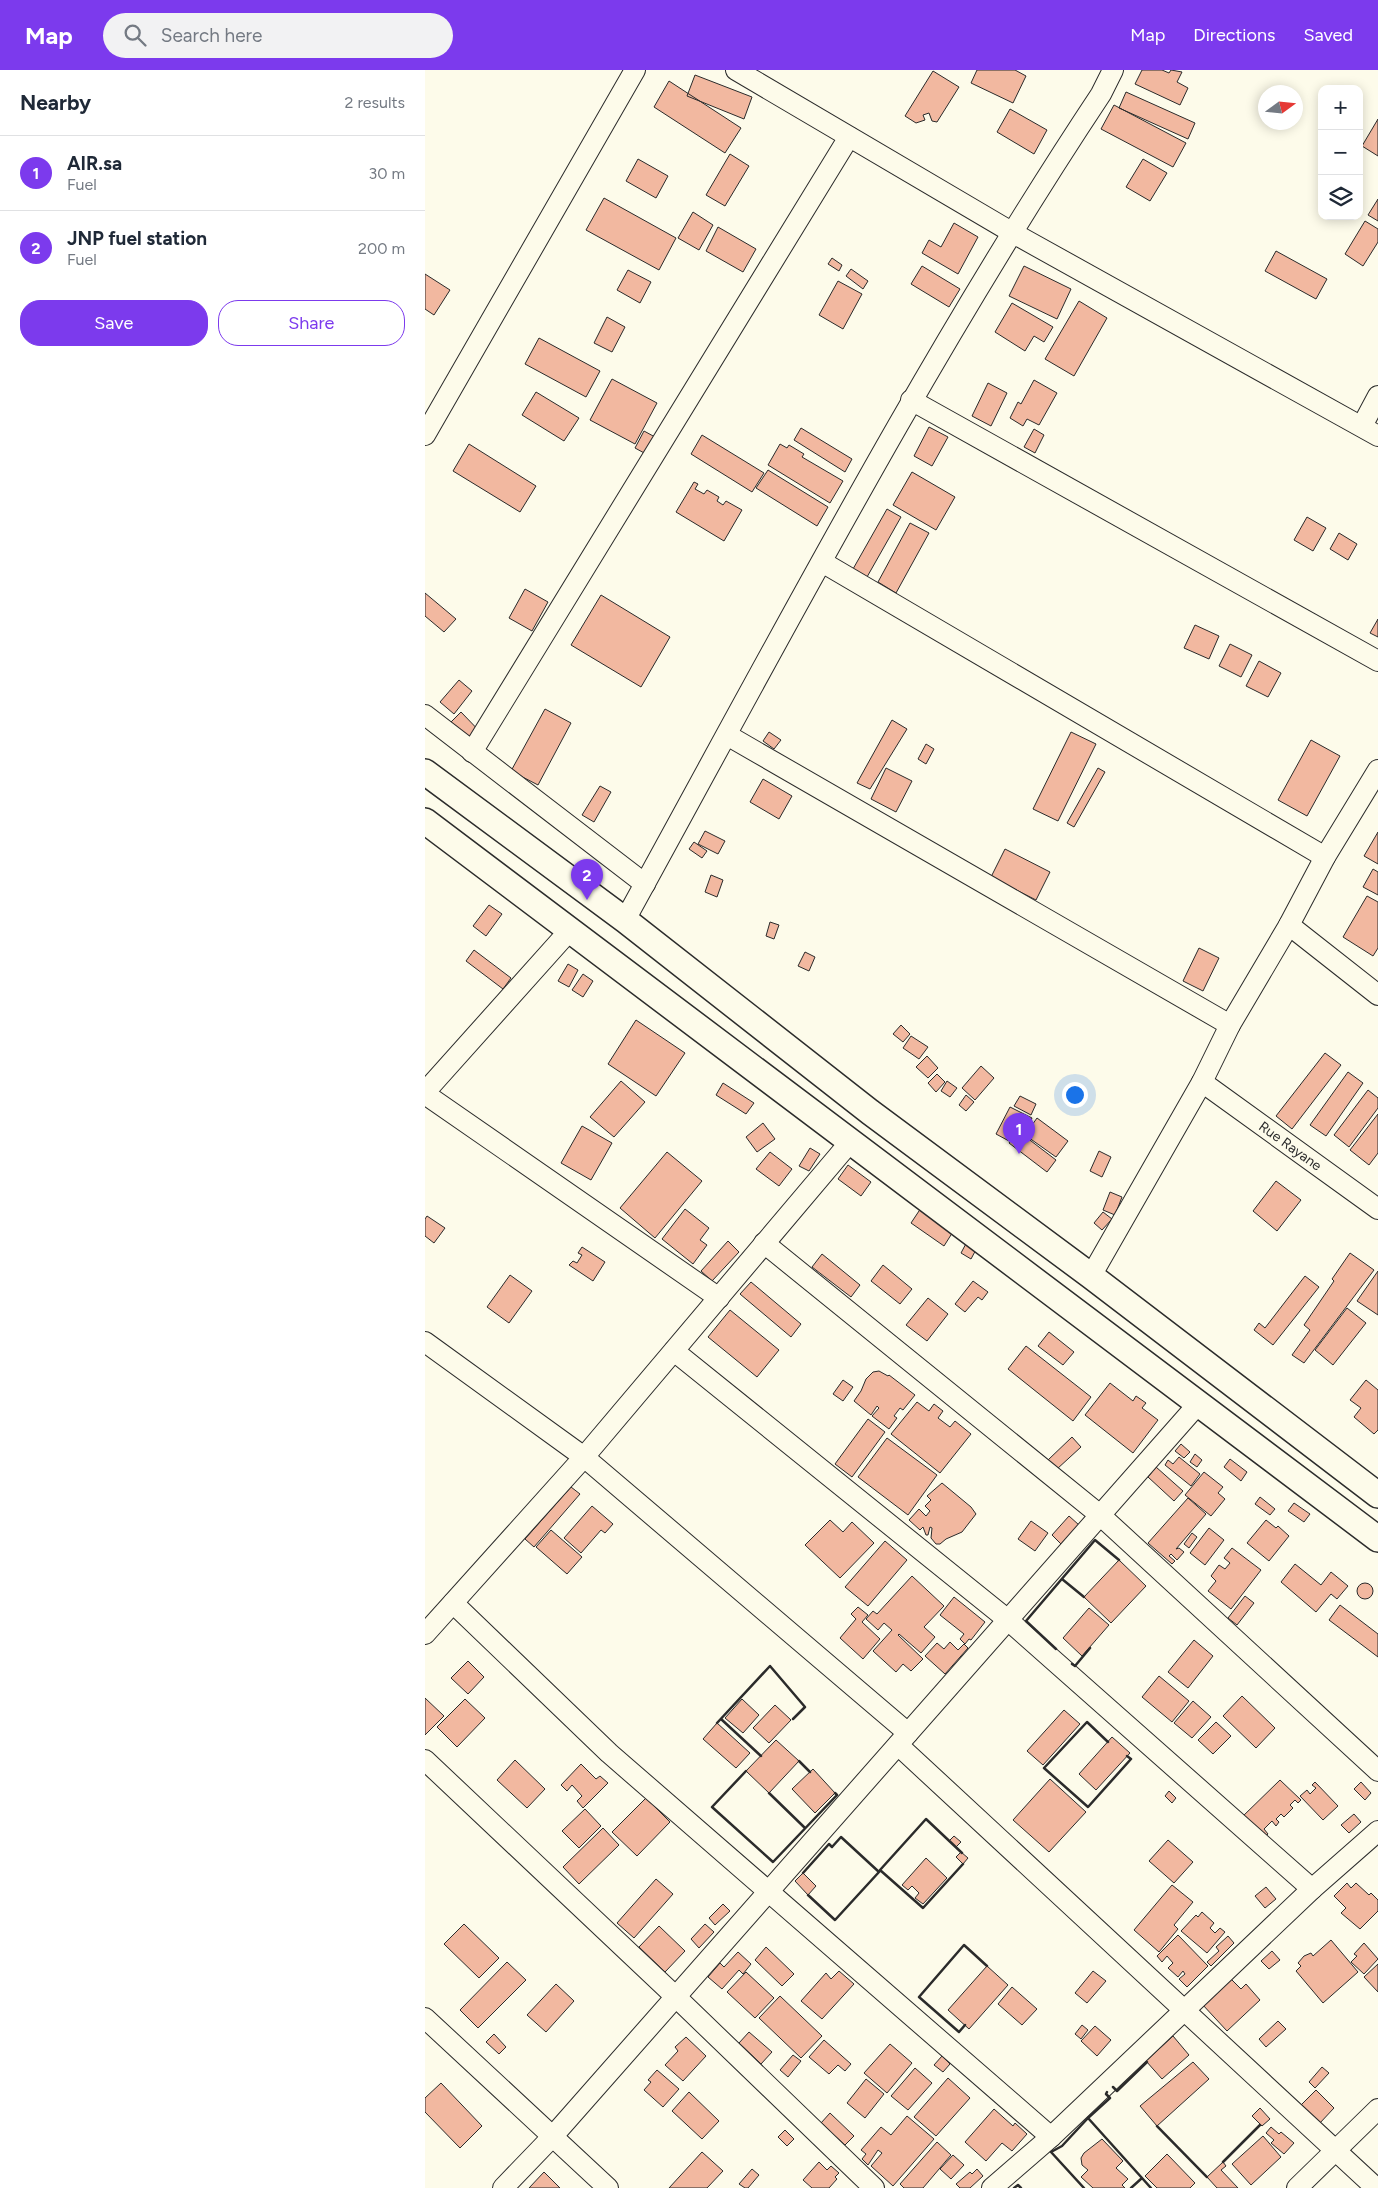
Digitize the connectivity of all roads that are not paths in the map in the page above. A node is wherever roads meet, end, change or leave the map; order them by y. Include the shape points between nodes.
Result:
1 (635, 70) edge
2 (736, 70) edge
3 (1113, 70) edge
4 (849, 137) junction
5 (1013, 233) junction
6 (1378, 396) edge
7 (911, 400) junction
8 (1370, 431) edge
9 (425, 435) edge
10 (822, 562) junction
11 (1378, 661) edge
12 (425, 715) edge
13 (727, 735) junction
14 (471, 752) junction
15 (1378, 770) edge
16 (425, 772) edge
17 (425, 821) edge
18 (1325, 857) junction
19 (645, 884) junction
20 (625, 920) junction
21 (1289, 925) junction
22 (570, 930) junction
23 (1378, 995) edge
24 (1230, 1025) junction
25 (1202, 1082) junction
26 (425, 1093) edge
27 (851, 1141) junction
28 (1378, 1209) edge
29 (764, 1243) junction
30 (1091, 1276) junction
31 (719, 1298) junction
32 (425, 1342) edge
33 (674, 1351) junction
34 (1199, 1403) junction
35 (584, 1457) junction
36 (1378, 1495) edge
37 (1100, 1515) junction
38 (1378, 1540) edge
39 (453, 1603) junction
40 (1008, 1620) junction
41 (425, 1634) edge
42 (903, 1739) junction
43 (425, 1760) edge
44 (1378, 1771) edge
45 (1378, 1831) edge
46 (1312, 1889) junction
47 (769, 1892) junction
48 (676, 1997) junction
49 (1183, 2009) junction
50 (425, 2018) edge
51 (1378, 2109) edge
52 (553, 2136) junction
53 (1051, 2137) junction
54 (1336, 2151) junction
55 (503, 2188) edge
56 (608, 2188) edge
57 (874, 2188) edge
58 (992, 2188) edge
59 (1297, 2188) edge
60 (1376, 2188) edge

1 - 9 street
2 - 4 street
3 - 5 street
4 - 5 street
4 - 14 street
5 - 7 street
5 - 8 street
6 - 8 street
7 - 10 street
7 - 11 street
10 - 13 street
10 - 18 street
12 - 14 street
13 - 19 street
13 - 24 street
14 - 19 street
15 - 18 street
16 - 20 main road
17 - 22 main road
18 - 21 street
19 - 20 street
20 - 30 main road via 870,1112
21 - 23 street
21 - 24 street
22 - 26 street
22 - 27 main road
24 - 25 street
25 - 28 street, Rue Rayane
25 - 30 street
26 - 31 street
27 - 29 street
27 - 34 main road
29 - 31 street
29 - 37 street
30 - 36 main road
31 - 33 street
32 - 35 street
33 - 35 street
33 - 40 street
34 - 37 street
34 - 38 main road
35 - 39 street
35 - 42 street
37 - 40 street
37 - 44 street
39 - 41 street
39 - 47 street via 609,1753
40 - 42 street
40 - 46 street
42 - 47 street
42 - 49 street
43 - 48 street
45 - 46 street
46 - 49 street
47 - 48 street
47 - 53 street
48 - 52 street
48 - 57 street
49 - 53 street
49 - 54 street
50 - 52 street
51 - 54 street
52 - 55 street
52 - 56 street
53 - 58 street
54 - 59 street
54 - 60 street

